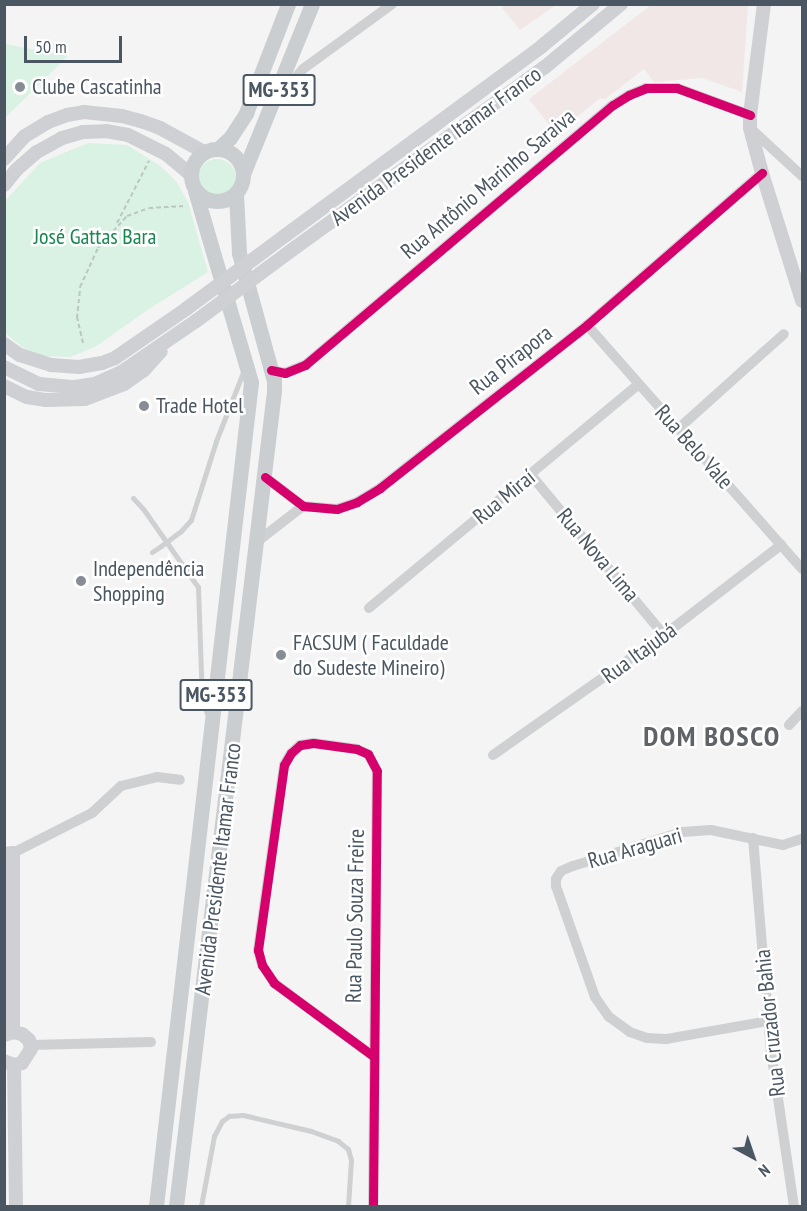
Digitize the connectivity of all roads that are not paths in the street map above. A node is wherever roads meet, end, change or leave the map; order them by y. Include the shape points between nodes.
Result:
1 (288, 4) edge
2 (312, 4) edge
3 (392, 4) edge
4 (593, 4) edge
5 (621, 4) edge
6 (764, 4) edge
7 (275, 102) junction
8 (750, 121) junction
9 (211, 151) junction
10 (4, 159) edge
11 (762, 173) junction
12 (243, 174) junction
13 (191, 175) junction
14 (802, 176) edge
15 (4, 185) edge
16 (195, 190) junction
17 (236, 194) junction
18 (802, 302) edge
19 (587, 325) junction
20 (177, 334) junction
21 (784, 334) dead end
22 (4, 344) edge
23 (248, 364) junction
24 (4, 367) edge
25 (271, 370) junction
26 (638, 385) junction
27 (4, 386) edge
28 (678, 429) junction
29 (531, 475) junction
30 (265, 477) junction
31 (133, 498) dead end
32 (303, 506) junction
33 (258, 542) junction
34 (781, 545) junction
35 (153, 552) dead end
36 (802, 569) edge
37 (369, 608) dead end
38 (664, 635) junction
39 (802, 711) edge
40 (789, 725) dead end
41 (212, 727) junction
42 (493, 755) dead end
43 (180, 780) dead end
44 (753, 838) junction
45 (802, 839) edge
46 (9, 853) edge
47 (768, 1021) junction
48 (9, 1034) edge
49 (151, 1042) dead end
50 (30, 1045) junction
51 (373, 1056) junction
52 (9, 1063) edge
53 (16, 1206) edge
54 (156, 1206) edge
55 (176, 1206) edge
56 (201, 1206) edge
57 (348, 1206) edge
58 (373, 1206) edge
59 (794, 1206) edge

1 - 9 main road, MG-353 via 246,113 230,138
2 - 7 main road, MG-353
3 - 7 street via 303,69
4 - 22 main road, Avenida Presidente Itamar Franco, bridge via 286,236 115,358 79,367 51,365 20,356
5 - 20 main road, Avenida Presidente Itamar Franco, bridge via 545,67
6 - 8 main road
7 - 12 main road, MG-353
8 - 11 main road
8 - 14 street
8 - 25 street, Rua Antônio Marinho Saraiva via 677,88 646,88 629,95 305,366 285,373
9 - 10 main road via 141,121 84,112 48,122 25,136
9 - 12 main road via 226,150 238,159
9 - 13 main road, MG-353 via 197,158
11 - 18 main road
11 - 19 street, Rua Pirapora
12 - 17 main road, MG-353
13 - 15 main road via 156,148 128,135 82,132 37,152
13 - 16 main road, MG-353
16 - 17 main road via 215,201
16 - 23 main road, Avenida Presidente Itamar Franco / MG-353
17 - 25 main road, Avenida Presidente Itamar Franco / MG-353 via 238,253
19 - 26 street, Rua Belo Vale
19 - 32 street, Rua Pirapora via 380,488 337,509
20 - 24 main road, Avenida Presidente Itamar Franco via 120,373 95,384 39,384
20 - 27 main road via 144,369 105,393 85,399 45,400
21 - 28 street
23 - 35 lane, bridge via 238,378 191,520
23 - 41 main road, Avenida Presidente Itamar Franco / MG-353 via 250,394
25 - 30 main road, Avenida Presidente Itamar Franco / MG-353 via 274,392
26 - 28 street, Rua Belo Vale
26 - 29 street, Rua Miraí
28 - 34 street, Rua Belo Vale
29 - 37 street, Rua Miraí
29 - 38 street, Rua Nova Lima
30 - 32 street
30 - 33 main road, Avenida Presidente Itamar Franco / MG-353
31 - 41 lane via 198,587 202,701
32 - 33 street
33 - 55 main road, Avenida Presidente Itamar Franco / MG-353
34 - 36 street, Rua Belo Vale
34 - 38 street, Rua Itajubá
38 - 42 street, Rua Itajubá
39 - 40 street
41 - 54 main road, Avenida Presidente Itamar Franco / MG-353
43 - 46 street via 157,777 121,786 92,813
44 - 45 street, Rua Araguari via 783,845
44 - 47 street, Rua Cruzador Bahia
44 - 47 street, Rua Araguari via 711,830 682,832 561,871 556,886 594,998 609,1017 630,1032 666,1039
46 - 48 main road
47 - 59 street, Rua Cruzador Bahia
48 - 50 main road via 22,1034
49 - 50 street
50 - 52 main road via 26,1060
51 - 51 street, Rua Paulo Souza Freire via 377,771 368,754 357,749 300,745 284,765 280,782 258,950 274,983
51 - 58 street, Rua Paulo Souza Freire
52 - 53 main road
56 - 57 lane via 214,1136 222,1121 243,1115 310,1131 348,1149

